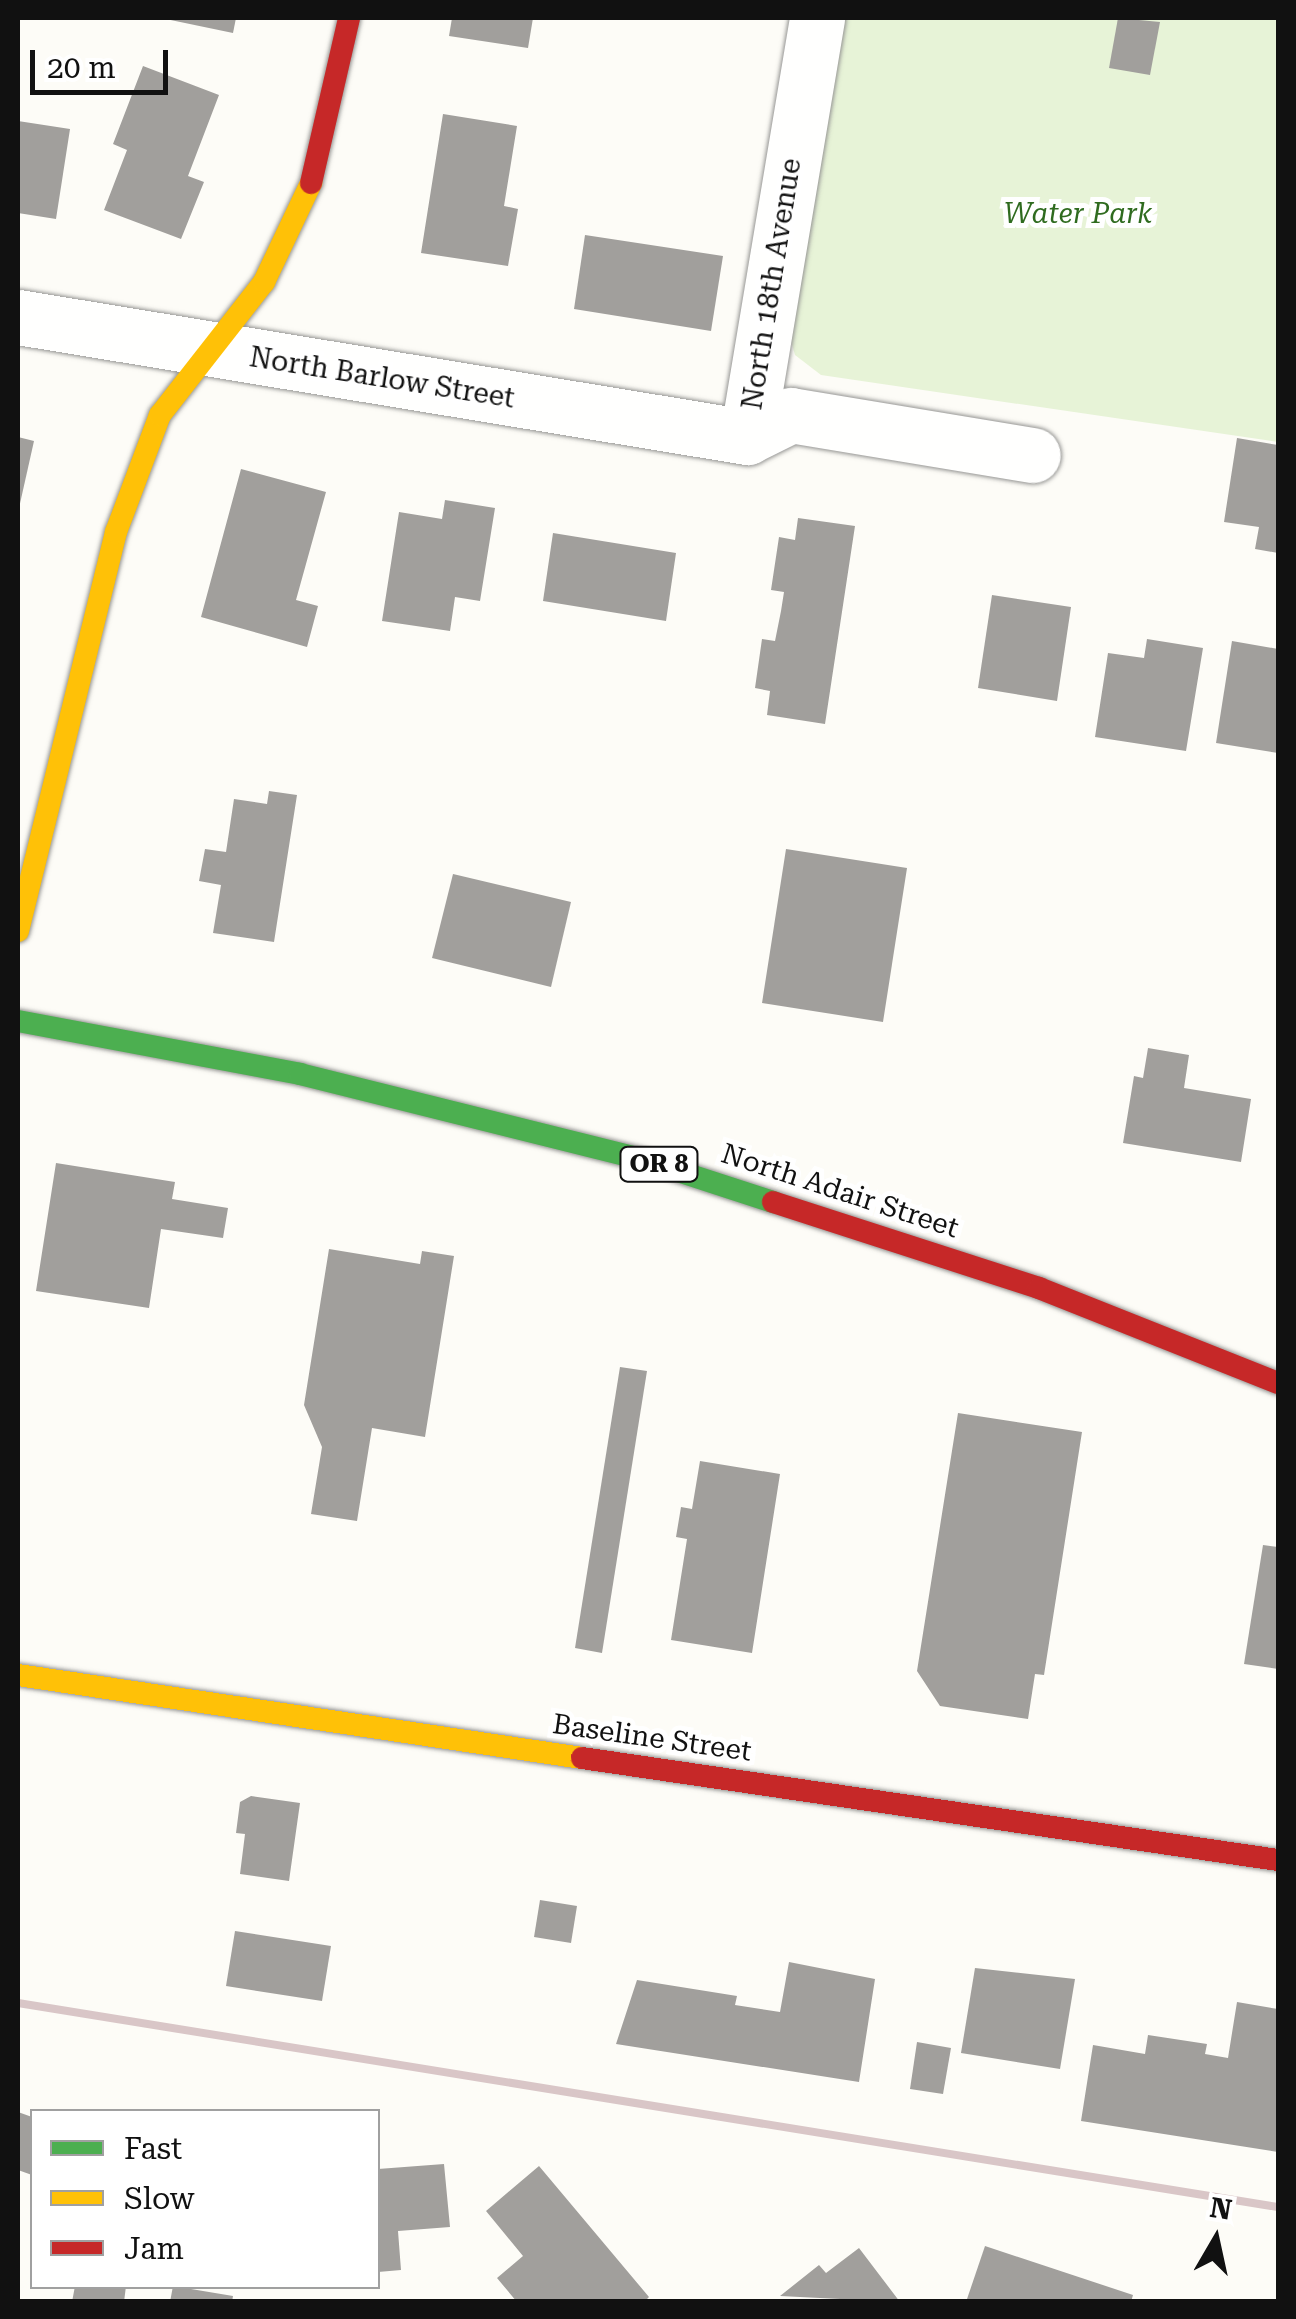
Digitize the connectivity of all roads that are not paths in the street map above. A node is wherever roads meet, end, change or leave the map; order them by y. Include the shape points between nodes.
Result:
1 (348, 18) edge
2 (816, 18) edge
3 (18, 316) edge
4 (208, 350) junction
5 (746, 438) junction
6 (1033, 455) dead end
7 (18, 931) edge
8 (18, 1021) edge
9 (1278, 1383) edge
10 (18, 1675) edge
11 (1278, 1860) edge

1 - 4 main road via 310,189 264,282
2 - 5 street, North 18th Avenue
3 - 4 street, North Barlow Street
4 - 5 street, North Barlow Street
4 - 7 main road via 160,415 116,532
5 - 6 street, North 18th Avenue via 791,415
8 - 9 main road, North Adair Street / OR 8 via 318,1078 644,1160 1040,1288
10 - 11 main road, Baseline Street

